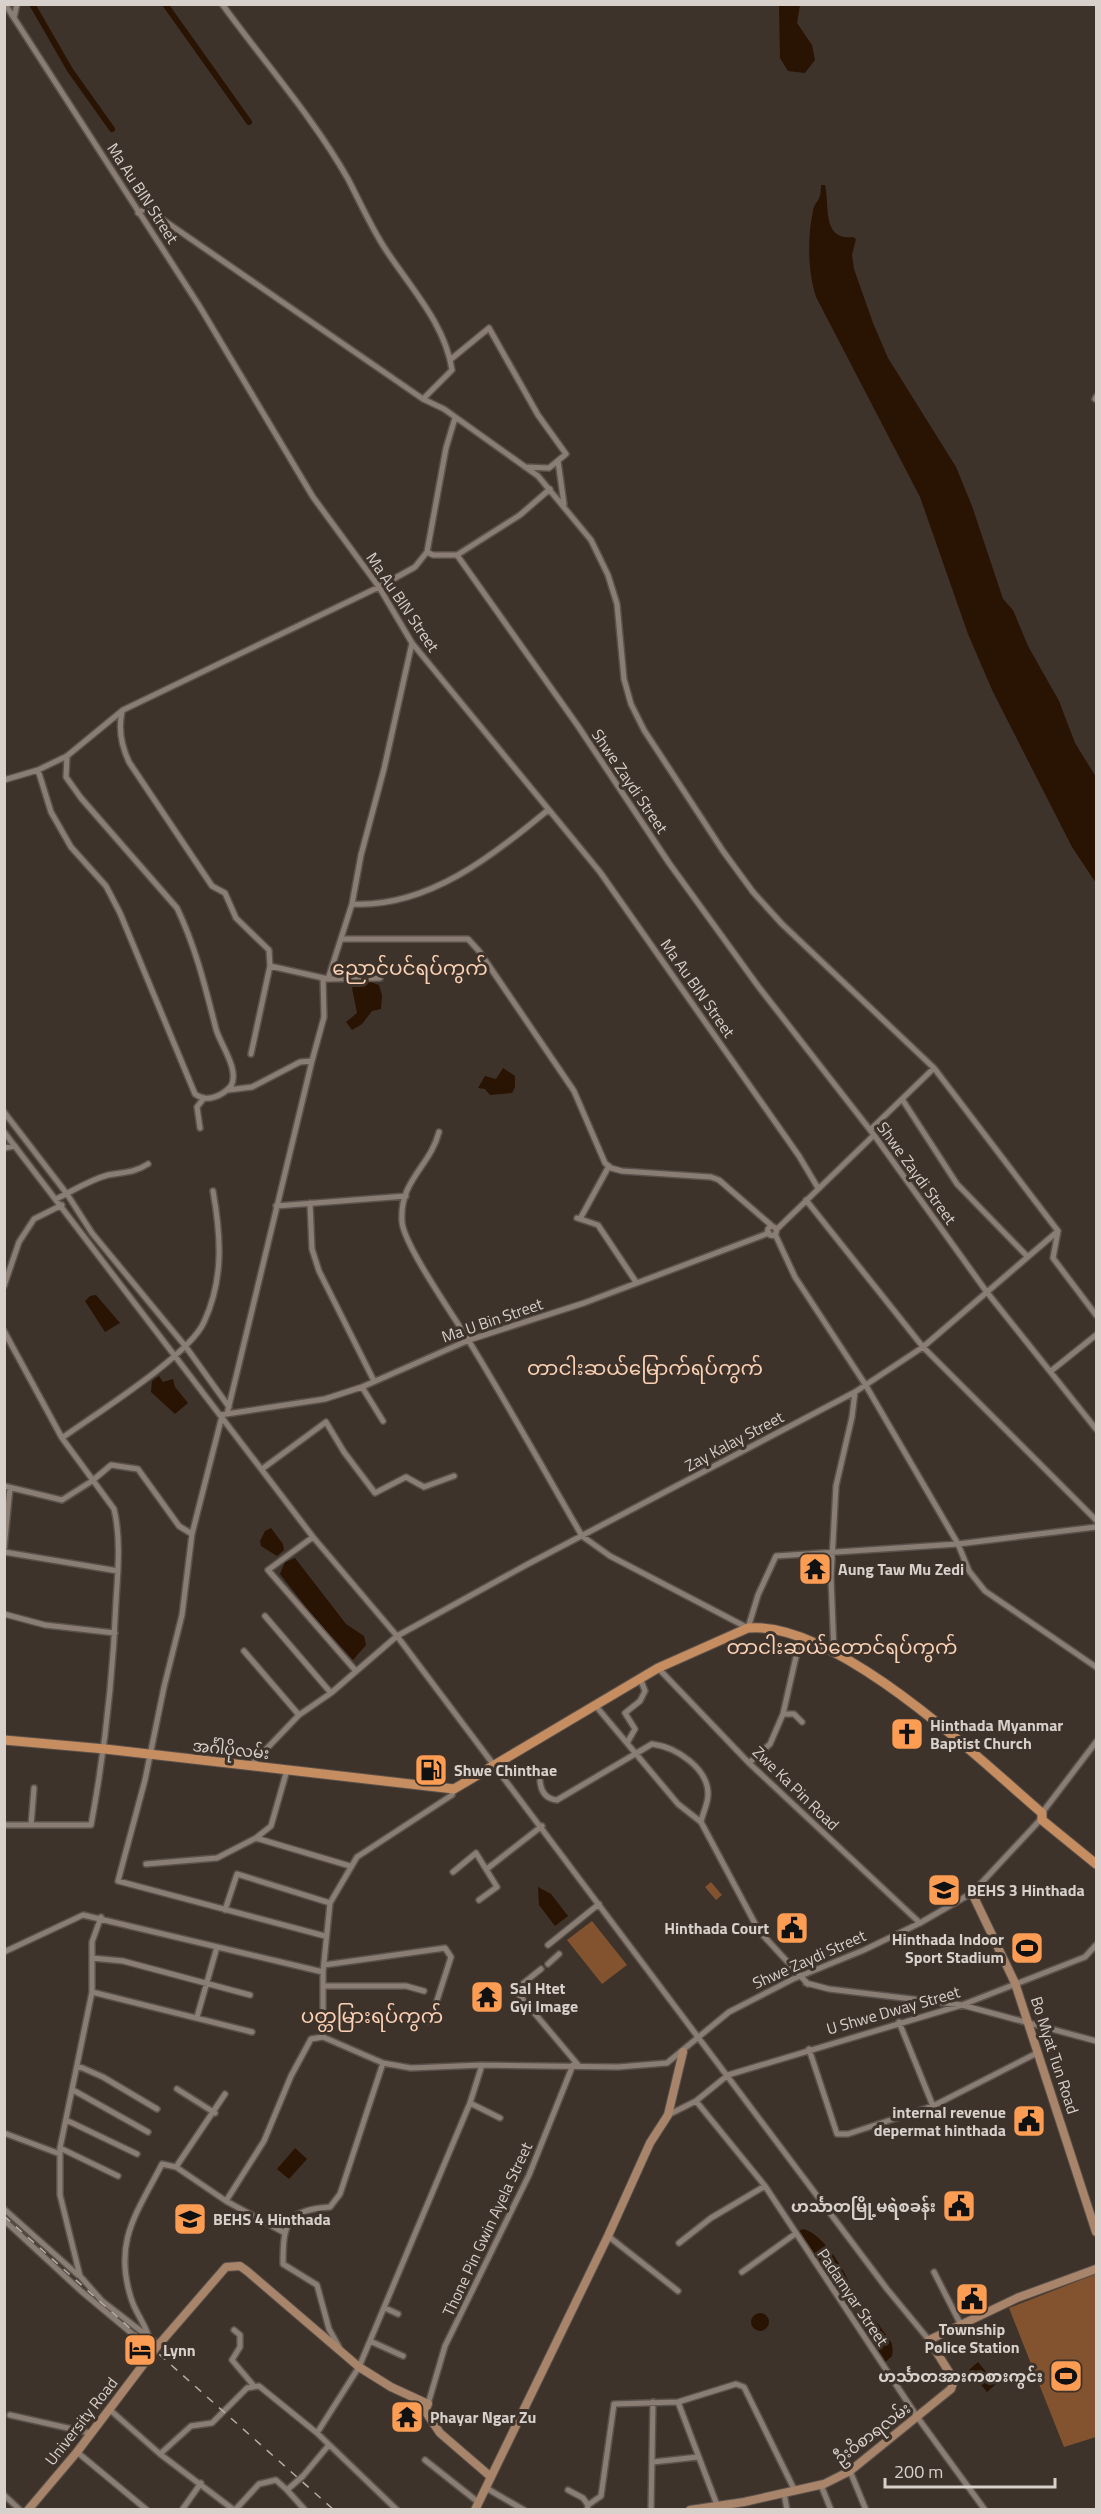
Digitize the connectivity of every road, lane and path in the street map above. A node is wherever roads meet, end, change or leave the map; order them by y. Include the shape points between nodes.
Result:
1 (5, 4) edge
2 (222, 4) edge
3 (16, 5) edge
4 (14, 18) junction
5 (138, 213) junction
6 (450, 360) junction
7 (423, 399) junction
8 (455, 418) junction
9 (558, 461) junction
10 (525, 467) junction
11 (550, 489) junction
12 (564, 506) junction
13 (427, 552) junction
14 (457, 555) junction
15 (379, 587) junction
16 (412, 643) junction
17 (123, 710) junction
18 (67, 756) junction
19 (38, 770) junction
20 (4, 780) edge
21 (548, 810) junction
22 (352, 904) junction
23 (342, 939) junction
24 (270, 966) junction
25 (325, 978) junction
26 (380, 978) dead end
27 (251, 1054) dead end
28 (312, 1061) junction
29 (934, 1068) junction
30 (228, 1090) junction
31 (204, 1098) junction
32 (902, 1099) junction
33 (4, 1112) edge
34 (200, 1128) dead end
35 (4, 1132) edge
36 (439, 1132) dead end
37 (872, 1133) junction
38 (15, 1146) junction
39 (4, 1148) edge
40 (148, 1164) dead end
41 (609, 1166) junction
42 (818, 1188) junction
43 (213, 1191) dead end
44 (67, 1194) junction
45 (406, 1196) junction
46 (56, 1199) junction
47 (806, 1200) junction
48 (310, 1203) junction
49 (62, 1205) junction
50 (276, 1206) junction
51 (773, 1230) junction
52 (1058, 1231) junction
53 (1027, 1256) junction
54 (636, 1282) junction
55 (4, 1286) edge
56 (986, 1291) junction
57 (1096, 1315) edge
58 (4, 1331) edge
59 (1096, 1335) edge
60 (469, 1340) junction
61 (186, 1347) junction
62 (923, 1347) junction
63 (176, 1355) junction
64 (1051, 1371) junction
65 (374, 1382) junction
66 (865, 1384) junction
67 (362, 1387) junction
68 (855, 1392) junction
69 (229, 1407) junction
70 (223, 1415) junction
71 (383, 1421) dead end
72 (1096, 1429) edge
73 (62, 1438) junction
74 (262, 1469) junction
75 (454, 1476) dead end
76 (92, 1481) junction
77 (7, 1487) edge
78 (1096, 1520) edge
79 (1096, 1527) edge
80 (192, 1534) junction
81 (582, 1536) junction
82 (314, 1537) junction
83 (958, 1544) junction
84 (4, 1550) edge
85 (834, 1551) junction
86 (117, 1571) junction
87 (4, 1614) edge
88 (265, 1616) dead end
89 (748, 1628) junction
90 (115, 1633) junction
91 (397, 1636) junction
92 (800, 1638) junction
93 (244, 1651) dead end
94 (834, 1652) junction
95 (1096, 1667) edge
96 (658, 1668) junction
97 (355, 1670) junction
98 (640, 1678) junction
99 (331, 1693) junction
100 (595, 1705) junction
101 (783, 1714) junction
102 (299, 1715) junction
103 (802, 1722) dead end
104 (4, 1740) edge
105 (1096, 1742) edge
106 (627, 1743) junction
107 (105, 1749) junction
108 (636, 1753) junction
109 (149, 1755) junction
110 (749, 1763) junction
111 (250, 1766) junction
112 (492, 1766) junction
113 (287, 1770) junction
114 (540, 1781) dead end
115 (34, 1788) dead end
116 (454, 1788) junction
117 (1041, 1816) junction
118 (701, 1822) junction
119 (4, 1825) edge
120 (31, 1825) junction
121 (542, 1826) junction
122 (256, 1838) junction
123 (146, 1864) dead end
124 (1096, 1864) edge
125 (350, 1866) junction
126 (488, 1868) junction
127 (453, 1872) dead end
128 (972, 1893) junction
129 (480, 1900) dead end
130 (330, 1903) junction
131 (599, 1904) junction
132 (225, 1910) junction
133 (101, 1917) junction
134 (920, 1923) junction
135 (325, 1936) junction
136 (548, 1945) dead end
137 (1096, 1945) edge
138 (217, 1947) junction
139 (4, 1953) edge
140 (559, 1954) dead end
141 (92, 1958) junction
142 (548, 1964) dead end
143 (324, 1968) junction
144 (541, 1969) dead end
145 (801, 1977) junction
146 (793, 1978) junction
147 (207, 1982) junction
148 (1016, 1983) junction
149 (808, 1984) junction
150 (324, 1986) junction
151 (424, 1991) dead end
152 (92, 1992) junction
153 (250, 1995) dead end
154 (962, 2005) junction
155 (197, 2017) junction
156 (430, 2022) dead end
157 (899, 2022) junction
158 (1028, 2025) junction
159 (252, 2032) dead end
160 (699, 2035) junction
161 (323, 2037) junction
162 (1096, 2041) edge
163 (809, 2049) junction
164 (683, 2052) junction
165 (1037, 2053) junction
166 (383, 2063) junction
167 (482, 2065) junction
168 (78, 2066) junction
169 (576, 2066) junction
170 (728, 2075) junction
171 (177, 2089) dead end
172 (73, 2090) junction
173 (225, 2094) dead end
174 (696, 2101) junction
175 (470, 2103) junction
176 (933, 2106) junction
177 (157, 2109) dead end
178 (215, 2113) junction
179 (668, 2115) junction
180 (500, 2118) dead end
181 (66, 2120) junction
182 (148, 2132) dead end
183 (4, 2133) edge
184 (60, 2151) junction
185 (137, 2154) dead end
186 (176, 2167) junction
187 (118, 2176) dead end
188 (765, 2186) junction
189 (226, 2201) junction
190 (4, 2209) edge
191 (4, 2220) edge
192 (283, 2232) junction
193 (1096, 2232) edge
194 (795, 2235) junction
195 (608, 2236) junction
196 (679, 2243) dead end
197 (1096, 2269) edge
198 (742, 2272) dead end
199 (934, 2272) dead end
200 (80, 2276) junction
201 (678, 2291) dead end
202 (385, 2308) junction
203 (398, 2314) dead end
204 (961, 2325) junction
205 (234, 2330) dead end
206 (148, 2336) junction
207 (929, 2340) junction
208 (370, 2342) junction
209 (156, 2349) junction
210 (343, 2354) junction
211 (403, 2356) dead end
212 (359, 2367) junction
213 (254, 2386) junction
214 (653, 2402) junction
215 (678, 2402) junction
216 (428, 2404) junction
217 (108, 2408) junction
218 (10, 2415) dead end
219 (918, 2418) junction
220 (90, 2433) junction
221 (317, 2433) junction
222 (328, 2446) junction
223 (77, 2452) junction
224 (160, 2454) junction
225 (698, 2457) junction
226 (425, 2460) dead end
227 (653, 2462) junction
228 (850, 2471) junction
229 (491, 2477) junction
230 (201, 2483) junction
231 (821, 2485) junction
232 (486, 2488) junction
233 (286, 2490) junction
234 (568, 2490) dead end
235 (796, 2492) junction
236 (784, 2493) junction
237 (4, 2495) edge
238 (717, 2505) junction
239 (477, 2506) edge
240 (745, 2506) edge
241 (588, 2507) edge
242 (20, 2510) edge
243 (28, 2510) edge
244 (147, 2510) edge
245 (182, 2510) edge
246 (235, 2510) edge
247 (305, 2510) edge
248 (397, 2510) edge
249 (524, 2510) edge
250 (651, 2510) edge
251 (690, 2510) edge
252 (787, 2510) edge
253 (831, 2510) edge
254 (866, 2510) edge
255 (985, 2510) edge

1 - 4 street, Ma Au BIN Street
2 - 6 street via 348,179 369,223 427,310
3 - 4 street
4 - 5 street, Ma Au BIN Street
5 - 7 street via 146,208
5 - 15 street, Ma Au BIN Street via 258,401 307,487
6 - 7 street via 452,370
6 - 9 street via 489,328 538,415 567,454
7 - 8 street
8 - 10 street
8 - 13 street
9 - 10 street via 549,468
9 - 12 street
10 - 11 street
11 - 12 street
11 - 14 street via 520,515
12 - 29 street via 591,540 608,575 617,604 624,679 631,704 701,818 753,892 782,924
13 - 14 street
13 - 15 street via 415,567
14 - 37 street, Shwe Zaydi Street via 685,885
15 - 16 street, Ma Au BIN Street
15 - 17 street
16 - 21 street, Ma Au BIN Street
16 - 22 street
17 - 18 street
17 - 24 street via 119,726 129,762 212,886 225,893 236,918 267,945
18 - 19 street
18 - 30 street via 66,777 81,798 177,908 205,978 217,1031 233,1075
19 - 20 street
19 - 31 street via 51,812 71,847 106,885 195,1094
21 - 22 street via 462,873 417,895 381,904
21 - 42 street, Ma Au BIN Street via 616,895
22 - 23 street
23 - 25 street
23 - 41 street via 468,939 474,944 574,1091 604,1163
24 - 25 street
24 - 27 street
25 - 26 street
25 - 28 street via 324,1017
28 - 30 street via 300,1062 252,1087
28 - 50 street
29 - 32 street, Ma U Bin Street
29 - 52 street
30 - 31 street
31 - 34 street via 197,1107
32 - 37 street, Ma U Bin Street
32 - 53 street via 957,1184
33 - 44 street
35 - 38 street
36 - 45 street via 434,1149 407,1185
37 - 42 street, Ma U Bin Street
37 - 56 street, Shwe Zaydi Street
38 - 39 street
38 - 46 street
40 - 44 street via 133,1173 108,1175 82,1184
41 - 51 street via 719,1180
41 - 54 street via 578,1218 598,1225
42 - 47 street, Ma U Bin Street
43 - 61 street via 221,1239 217,1278 204,1324
44 - 46 street
44 - 61 street via 100,1243
45 - 48 street
45 - 60 street via 402,1224 419,1261
46 - 49 street
47 - 51 street, Ma U Bin Street
47 - 62 street
48 - 50 street
48 - 65 street via 312,1249 319,1271
49 - 55 street via 34,1219 19,1242
49 - 63 street
50 - 69 street
51 - 54 street, Ma U Bin Street
51 - 66 street via 795,1277
52 - 53 street, Zay Kalay Street
52 - 57 street via 1053,1258
53 - 56 street, Zay Kalay Street
54 - 60 street, Ma U Bin Street
56 - 62 street, Zay Kalay Street
56 - 64 street, Shwe Zaydi Street
58 - 73 street
59 - 64 street
60 - 65 street, Ma U Bin Street
60 - 81 street
61 - 63 street
61 - 69 street
62 - 66 street, Zay Kalay Street
62 - 78 street
63 - 70 street
63 - 73 street
64 - 72 street, Shwe Zaydi Street
65 - 67 street, Ma U Bin Street
66 - 68 street, Zay Kalay Street
66 - 83 street
67 - 70 street, Ma U Bin Street via 325,1399
67 - 71 street
68 - 81 street, Zay Kalay Street
68 - 85 street via 836,1486
69 - 70 street
70 - 74 street
70 - 80 street
73 - 76 street
74 - 75 street via 326,1422 375,1493 406,1477 424,1487
74 - 82 street
76 - 77 street via 62,1500
76 - 80 street via 111,1465 138,1469 179,1526
76 - 86 street via 114,1509
77 - 84 street
79 - 83 street
80 - 109 street via 182,1615
81 - 89 street via 610,1556
81 - 91 street, Zay Kalay Street
82 - 91 street
82 - 97 street via 268,1570
83 - 85 street
83 - 95 street via 969,1571 985,1591
84 - 86 street
85 - 89 street via 776,1556
85 - 94 street
86 - 90 street
87 - 90 street via 45,1625
88 - 99 street
89 - 92 main road via 764,1627
89 - 96 main road
90 - 107 street
91 - 97 street, Zay Kalay Street
91 - 112 street
92 - 94 main road
92 - 101 street
93 - 102 street
94 - 117 main road via 864,1668 949,1734
96 - 98 main road
96 - 110 street, Zwe Ka Pin Road
97 - 99 street, Zay Kalay Street
98 - 100 main road
98 - 106 street via 645,1687 643,1697 625,1713 635,1729
99 - 102 street, Zay Kalay Street
100 - 106 street
100 - 112 main road
101 - 103 street via 794,1714
101 - 110 street via 770,1744
102 - 111 street, Zay Kalay Street
104 - 107 main road, အင်္ဂါပိုလမ်း
105 - 117 street, Shwe Zaydi Street
106 - 108 street
107 - 109 main road, အင်္ဂါပိုလမ်း
107 - 120 street via 91,1825
108 - 114 street via 557,1800 544,1795
108 - 118 street via 678,1804
108 - 118 street via 652,1744 665,1745 684,1756 702,1775 708,1793
109 - 111 main road, အင်္ဂါပိုလမ်း
109 - 132 street via 117,1881
110 - 134 street, Zwe Ka Pin Road
111 - 113 main road, အင်္ဂါပိုလမ်း
112 - 116 main road
112 - 121 street
113 - 116 main road, အင်္ဂါပိုလမ်း
113 - 122 street via 271,1826
115 - 120 street
116 - 125 street via 452,1795 357,1857
117 - 124 main road
117 - 128 street, Shwe Zaydi Street
118 - 145 street via 759,1931
119 - 120 street
121 - 126 street
121 - 131 street
122 - 123 street via 217,1858
122 - 125 street
125 - 130 street
126 - 127 street via 476,1853
126 - 129 street via 498,1887
128 - 134 street, Shwe Zaydi Street
128 - 148 street, Bo Myat Tun Road
130 - 132 street via 237,1874
130 - 135 street
131 - 136 street
131 - 160 street
132 - 135 street
133 - 138 street
133 - 139 street via 83,1915
133 - 141 street via 92,1942
134 - 145 street, Shwe Zaydi Street
135 - 143 street
137 - 148 street, U Shwe Dway Street via 1085,1957
138 - 143 street
138 - 147 street
140 - 142 street
141 - 147 street via 123,1961
141 - 152 street
143 - 150 street
143 - 156 street via 445,1948 451,1957
144 - 169 street via 514,1989
145 - 146 street, Shwe Zaydi Street
145 - 149 street
146 - 149 street
146 - 160 street, Shwe Zaydi Street via 729,2012
147 - 153 street
147 - 155 street
148 - 154 street, U Shwe Dway Street
148 - 158 street, Bo Myat Tun Road
149 - 154 street
150 - 151 street via 406,1986
150 - 161 street
152 - 155 street
152 - 168 street
154 - 157 street, U Shwe Dway Street
154 - 158 street
155 - 159 street
157 - 163 street, U Shwe Dway Street
157 - 176 street
158 - 162 street
158 - 165 street, Bo Myat Tun Road
160 - 164 street, Shwe Zaydi Street
160 - 170 street
161 - 166 street
161 - 189 street via 311,2039 264,2141
163 - 170 street, U Shwe Dway Street
163 - 176 street via 837,2134 848,2134
164 - 169 street via 667,2062 644,2066
164 - 179 street
165 - 176 street
165 - 193 street, Bo Myat Tun Road
166 - 167 street via 411,2068
166 - 192 street via 340,2194 330,2207 299,2214
167 - 169 street
167 - 175 street
168 - 172 street
168 - 177 street
169 - 216 street, Thone Pin Gwin Ayela Street via 529,2175 445,2346
170 - 174 street, U Shwe Dway Street
170 - 207 street
171 - 178 street
172 - 181 street
172 - 182 street
173 - 178 street
174 - 179 street, U Shwe Dway Street
174 - 188 street, Padamyar Street
175 - 180 street
175 - 202 street
178 - 186 street
179 - 195 street via 650,2143
181 - 184 street
181 - 185 street
183 - 184 street
184 - 187 street
184 - 200 street via 60,2195
186 - 189 street
186 - 206 street via 162,2164 139,2206 124,2247 122,2261 127,2283
188 - 194 street, Padamyar Street
188 - 196 street via 711,2218
189 - 192 street
190 - 200 street
191 - 209 street via 64,2276
192 - 210 street via 283,2264 317,2285 329,2329
194 - 198 street
194 - 219 street, Padamyar Street
195 - 201 street
195 - 229 street
197 - 204 street via 1017,2298
199 - 204 street
200 - 206 street via 102,2301
202 - 203 street
202 - 208 street
204 - 207 street
205 - 213 street via 240,2335 240,2347 231,2360
206 - 209 street
207 - 219 street, ဦးဝိစာရလမ်း via 954,2380 951,2389
208 - 211 street
208 - 212 street
209 - 210 street, University Road via 226,2267 234,2265 247,2271
209 - 217 street, University Road
210 - 212 street
212 - 216 street
212 - 221 street
213 - 221 street via 264,2388
213 - 224 street via 247,2388 212,2423 191,2426
214 - 215 street
214 - 227 street
214 - 241 street via 614,2404 601,2496
215 - 225 street
215 - 235 street via 741,2384
216 - 229 street via 425,2411 440,2433
217 - 220 street, University Road
217 - 224 street
218 - 220 street
219 - 228 street, ဦးဝိစာရလမ်း
219 - 255 street, Padamyar Street
220 - 223 street, University Road
221 - 222 street
222 - 233 street
222 - 248 street
223 - 243 street, University Road
223 - 244 street
224 - 230 street
225 - 227 street
225 - 238 street
226 - 239 street
227 - 250 street
228 - 231 street, ဦးဝိစာရလမ်း
228 - 254 street
229 - 232 street
230 - 245 street
230 - 246 street
231 - 235 street, ဦးဝိစာရလမ်း
231 - 253 street
232 - 239 street
232 - 249 street
233 - 246 street via 276,2480 264,2482
233 - 247 street
234 - 241 street via 583,2498
235 - 236 street, ဦးဝိစာရလမ်း
236 - 240 street, ဦးဝိစာရလမ်း
236 - 252 street
237 - 242 street
238 - 240 street, ဦးဝိစာရလမ်း
238 - 251 street, ဦးဝိစာရလမ်း

